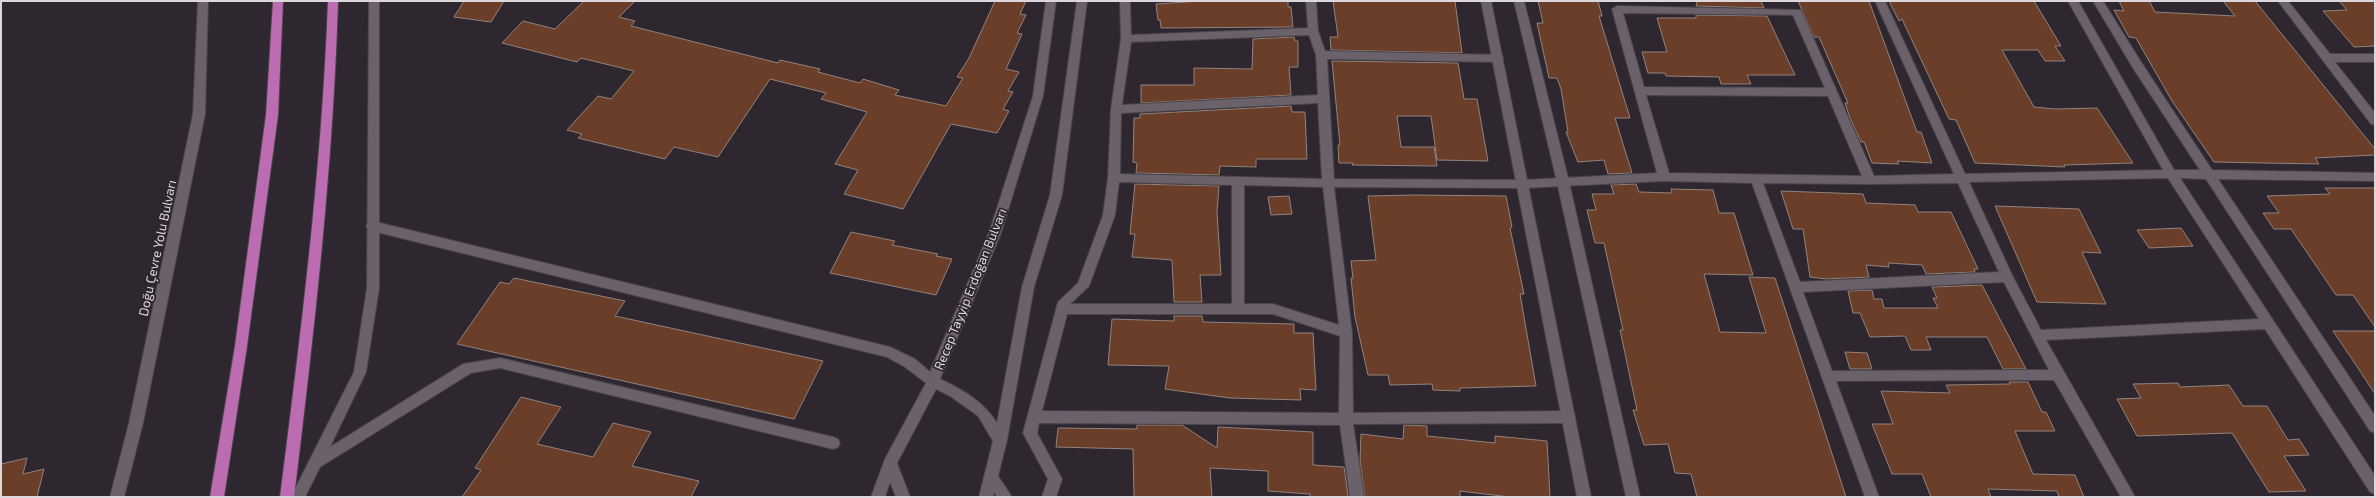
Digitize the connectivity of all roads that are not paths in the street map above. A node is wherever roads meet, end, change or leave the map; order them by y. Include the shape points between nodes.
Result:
1 (203, 1) edge
2 (278, 1) edge
3 (333, 1) edge
4 (374, 1) edge
5 (1051, 1) edge
6 (1082, 1) edge
7 (1125, 1) edge
8 (1311, 1) edge
9 (1486, 1) edge
10 (1519, 1) edge
11 (1715, 1) edge
12 (1880, 1) edge
13 (2073, 1) edge
14 (2098, 1) edge
15 (2283, 1) edge
16 (1720, 11) junction
17 (1313, 31) junction
18 (1126, 39) junction
19 (1321, 55) junction
20 (1498, 58) junction
21 (2326, 58) junction
22 (2375, 58) edge
23 (1640, 91) junction
24 (1831, 92) junction
25 (1323, 99) junction
26 (1116, 109) junction
27 (2375, 121) edge
28 (2171, 174) junction
29 (2211, 175) junction
30 (1664, 177) junction
31 (2375, 177) edge
32 (1114, 178) junction
33 (1756, 178) junction
34 (1961, 178) junction
35 (1238, 180) junction
36 (1870, 180) junction
37 (1563, 182) junction
38 (1328, 183) junction
39 (1523, 184) junction
40 (372, 226) junction
41 (2007, 277) junction
42 (1795, 287) junction
43 (1062, 309) junction
44 (1238, 309) junction
45 (2270, 324) junction
46 (1346, 333) junction
47 (2037, 336) junction
48 (2058, 375) junction
49 (1828, 376) junction
50 (933, 381) junction
51 (1034, 417) junction
52 (1568, 417) junction
53 (1346, 419) junction
54 (2375, 427) edge
55 (1000, 440) junction
56 (833, 443) dead end
57 (315, 463) junction
58 (890, 463) junction
59 (992, 478) junction
60 (2375, 488) edge
61 (117, 497) edge
62 (216, 497) edge
63 (287, 497) edge
64 (298, 497) edge
65 (878, 497) edge
66 (903, 497) edge
67 (980, 497) edge
68 (986, 497) edge
69 (1005, 497) edge
70 (1049, 497) edge
71 (1357, 497) edge
72 (1584, 497) edge
73 (1633, 497) edge
74 (1872, 497) edge
75 (2128, 497) edge

1 - 61 street, Doğu Çevre Yolu Bulvarı via 199,114 136,423
2 - 62 highway via 271,122 242,339
3 - 63 highway via 325,172
4 - 40 street
5 - 50 street, Recep Tayyip Erdoğan Bulvarı via 1038,96 995,233
6 - 55 street via 1056,195 1028,287
7 - 18 street
8 - 17 street
9 - 20 street
10 - 37 street
11 - 16 street
12 - 34 street
13 - 28 street
14 - 29 street
15 - 21 street
16 - 23 street via 1618,9
16 - 24 street via 1797,12
17 - 18 street
17 - 19 street
18 - 26 street
19 - 20 street
19 - 25 street
20 - 39 street
21 - 22 street
21 - 27 street
23 - 24 street
23 - 30 street
24 - 36 street
25 - 26 street
25 - 38 street
26 - 32 street
28 - 29 street
28 - 34 street
28 - 45 street
29 - 31 street
29 - 54 street
30 - 33 street
30 - 37 street
32 - 35 street
32 - 43 street via 1109,215 1082,286 1064,302
33 - 36 street
33 - 42 street
34 - 36 street
34 - 41 street
35 - 38 street
35 - 44 street
37 - 39 street
37 - 73 street
38 - 39 street
38 - 46 street
39 - 52 street
40 - 50 street via 890,352 910,363
40 - 57 street via 374,288 360,372
41 - 42 street
41 - 47 street
42 - 49 street
43 - 44 street
43 - 51 street
44 - 46 street via 1273,309
45 - 47 street
45 - 60 street
46 - 53 street
47 - 48 street
48 - 49 street
48 - 75 street
49 - 74 street
50 - 55 street via 956,392 983,412
50 - 58 street, Recep Tayyip Erdoğan Bulvarı
51 - 53 street
51 - 70 street via 1030,433 1055,479
52 - 53 street
52 - 72 street
53 - 71 street
55 - 59 street
56 - 57 street via 500,363 468,368
57 - 64 street
58 - 65 street, Recep Tayyip Erdoğan Bulvarı
58 - 66 street
59 - 67 street
59 - 68 street
59 - 69 street

